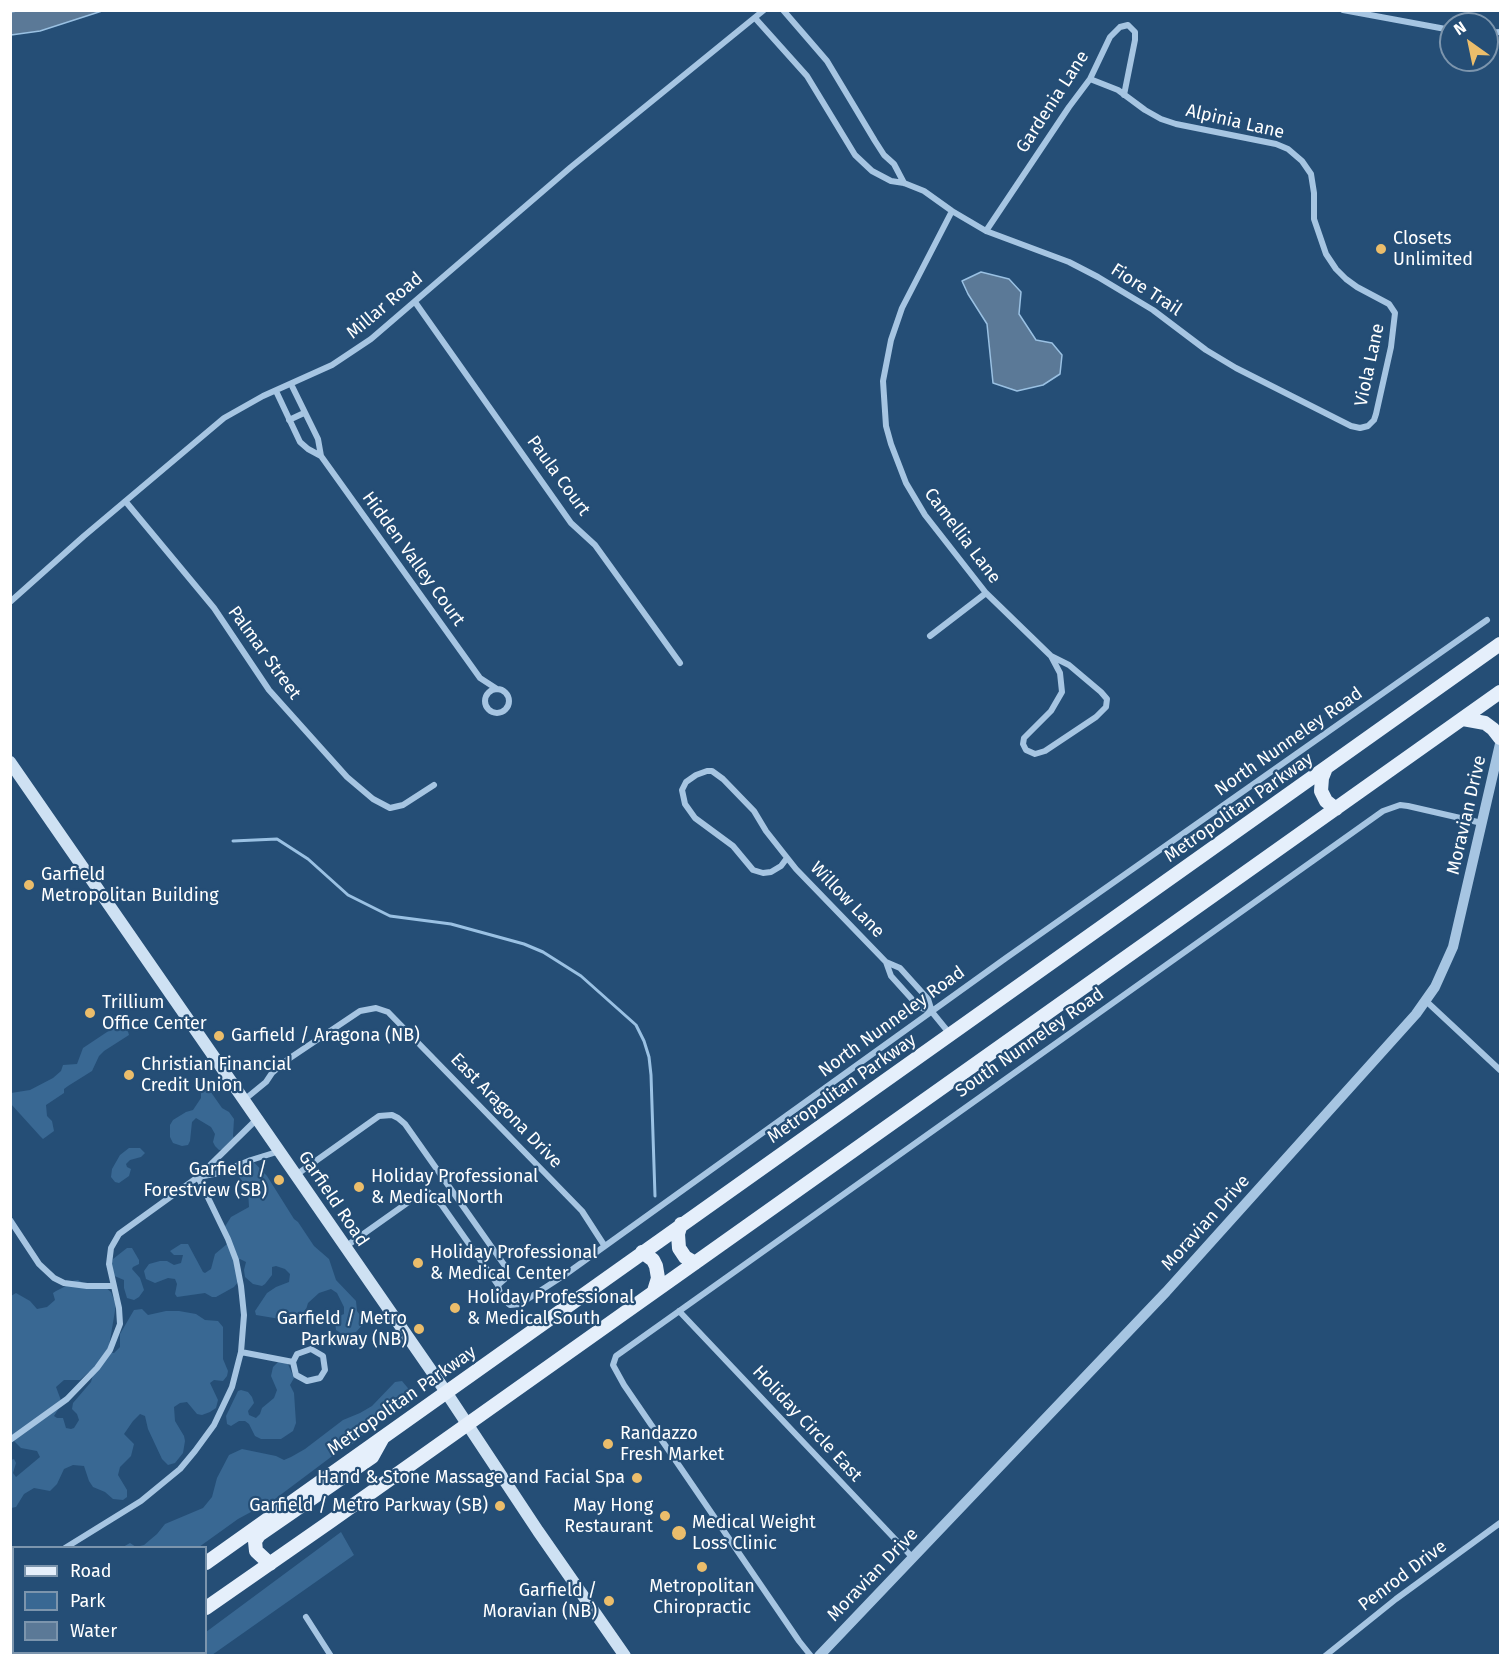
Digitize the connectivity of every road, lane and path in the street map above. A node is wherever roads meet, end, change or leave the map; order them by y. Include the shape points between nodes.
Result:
1 (764, 10) edge
2 (783, 10) edge
3 (1343, 10) edge
4 (754, 18) junction
5 (1439, 28) edge
6 (1090, 79) junction
7 (1124, 95) junction
8 (904, 183) junction
9 (952, 211) junction
10 (986, 231) junction
11 (415, 302) junction
12 (1394, 308) joint
13 (291, 384) junction
14 (276, 391) junction
15 (304, 413) junction
16 (289, 420) junction
17 (1368, 426) joint
18 (321, 456) junction
19 (126, 502) junction
20 (986, 592) junction
21 (10, 602) edge
22 (1487, 620) dead end
23 (930, 636) dead end
24 (1500, 644) edge
25 (1051, 656) junction
26 (680, 663) dead end
27 (480, 678) junction
28 (497, 689) junction
29 (1500, 692) edge
30 (485, 698) junction
31 (1463, 719) junction
32 (1500, 738) edge
33 (1500, 744) edge
34 (10, 762) edge
35 (1326, 768) junction
36 (434, 785) dead end
37 (1336, 809) junction
38 (1482, 823) junction
39 (787, 858) junction
40 (886, 962) junction
41 (1426, 1001) junction
42 (932, 1012) junction
43 (950, 1035) junction
44 (1500, 1070) edge
45 (243, 1100) junction
46 (257, 1119) junction
47 (280, 1151) junction
48 (296, 1175) junction
49 (198, 1177) junction
50 (10, 1220) edge
51 (681, 1224) junction
52 (604, 1245) junction
53 (344, 1247) junction
54 (642, 1252) junction
55 (695, 1263) junction
56 (498, 1285) junction
57 (113, 1286) junction
58 (654, 1291) junction
59 (678, 1311) junction
60 (241, 1352) junction
61 (293, 1362) junction
62 (446, 1392) junction
63 (467, 1424) junction
64 (384, 1435) junction
65 (10, 1440) edge
66 (1500, 1523) edge
67 (68, 1546) edge
68 (912, 1557) junction
69 (207, 1562) edge
70 (270, 1564) junction
71 (207, 1607) edge
72 (306, 1617) dead end
73 (331, 1656) edge
74 (626, 1656) edge
75 (811, 1656) edge
76 (819, 1656) edge
77 (1324, 1656) edge

1 - 4 street, Millar Road
2 - 8 street via 827,62
3 - 5 street
4 - 8 street, Fiore Trail via 807,76 855,155 872,171
4 - 11 street, Millar Road via 571,167
6 - 7 street, Alpinia Lane
6 - 7 street, Gardenia Lane via 1110,37 1128,25 1135,32 1135,40
6 - 10 street, Gardenia Lane
7 - 12 street, Alpinia Lane via 1176,124 1276,144 1295,153 1311,174 1314,219 1326,254 1346,279
8 - 9 street, Fiore Trail via 924,191
9 - 10 street, Fiore Trail
9 - 20 street, Camellia Lane via 902,308 887,356 882,394 891,444 914,499
10 - 17 street, Fiore Trail via 1069,262 1153,310 1236,368 1351,426
11 - 13 street, Millar Road via 352,353
11 - 26 street, Paula Court via 571,523 594,544
12 - 17 street, Viola Lane via 1391,347 1376,414
13 - 14 street, Millar Road
13 - 15 street, Hidden Valley Court
14 - 16 street, Hidden Valley Court
14 - 19 street, Millar Road via 224,418
15 - 16 street
15 - 18 street, Hidden Valley Court via 318,439
16 - 18 street, Hidden Valley Court via 300,442
18 - 27 street, Hidden Valley Court
19 - 21 street, Millar Road
19 - 36 street, Palmar Street via 214,608 285,709 347,777 390,808
20 - 23 street
20 - 25 street, Camellia Lane
22 - 42 street, North Nunneley Road
24 - 35 main road, Metropolitan Parkway
25 - 25 street, Camellia Lane via 1069,665 1101,692 1107,699 1106,707 1089,722 1035,754 1026,750 1024,738 1051,711 1062,692 1060,673
27 - 28 street, Hidden Valley Court
27 - 30 street, Hidden Valley Court
28 - 30 street
28 - 30 street via 509,698 503,712 488,709
29 - 31 main road
31 - 32 main road via 1485,723
31 - 37 main road
33 - 38 street, Moravian Drive
34 - 45 main road, Garfield Road
35 - 37 main road via 1321,791
35 - 43 main road, Metropolitan Parkway
37 - 55 main road
38 - 41 street, Moravian Drive via 1455,939 1442,975
38 - 59 street, South Nunneley Road via 1408,806 1383,811
39 - 39 street, Willow Lane via 754,811 723,779 707,771 686,782 682,790 685,804 694,818 733,846 753,870 771,872
39 - 40 street, Willow Lane
40 - 42 street, Willow Lane via 891,976 920,1006
40 - 42 street, Willow Lane via 900,968 928,999
41 - 44 street
41 - 68 street, Moravian Drive via 1166,1292
42 - 43 street, Willow Lane
42 - 52 street, North Nunneley Road
43 - 51 main road, Metropolitan Parkway
45 - 46 main road, Garfield Road
45 - 52 street, East Aragona Drive via 287,1060 360,1011 376,1008 388,1012 582,1210
46 - 47 main road, Garfield Road
46 - 49 street
47 - 48 main road, Garfield Road
47 - 49 street
48 - 53 main road, Garfield Road
48 - 56 street via 380,1116 392,1114 405,1124 505,1266 507,1277
49 - 57 street via 119,1234 110,1255
49 - 60 street via 236,1260 244,1307
50 - 57 street via 39,1264 54,1278 64,1283
51 - 54 main road, Metropolitan Parkway
51 - 55 main road via 679,1248
52 - 56 street, North Nunneley Road via 520,1304 510,1305 501,1297
53 - 56 street, North Nunneley Road via 428,1192 441,1204
53 - 62 main road, Garfield Road
54 - 58 main road via 656,1266
54 - 62 main road, Metropolitan Parkway
55 - 58 main road
57 - 65 street via 120,1324 110,1350 67,1399
58 - 63 main road
59 - 68 street, Holiday Circle East
59 - 75 street, South Nunneley Road via 620,1352 614,1360 615,1371
60 - 61 street
60 - 67 street via 221,1412 180,1469 141,1501
61 - 61 street via 296,1375 307,1382 320,1378 325,1370 323,1356 311,1349 297,1354
62 - 63 main road, Garfield Road
62 - 64 main road, Metropolitan Parkway
63 - 70 main road
63 - 74 main road, Garfield Road
64 - 69 main road, Metropolitan Parkway
64 - 70 main road via 372,1456 259,1535 256,1551
66 - 77 street, Penrod Drive
68 - 76 street, Moravian Drive
70 - 71 main road
72 - 73 street

